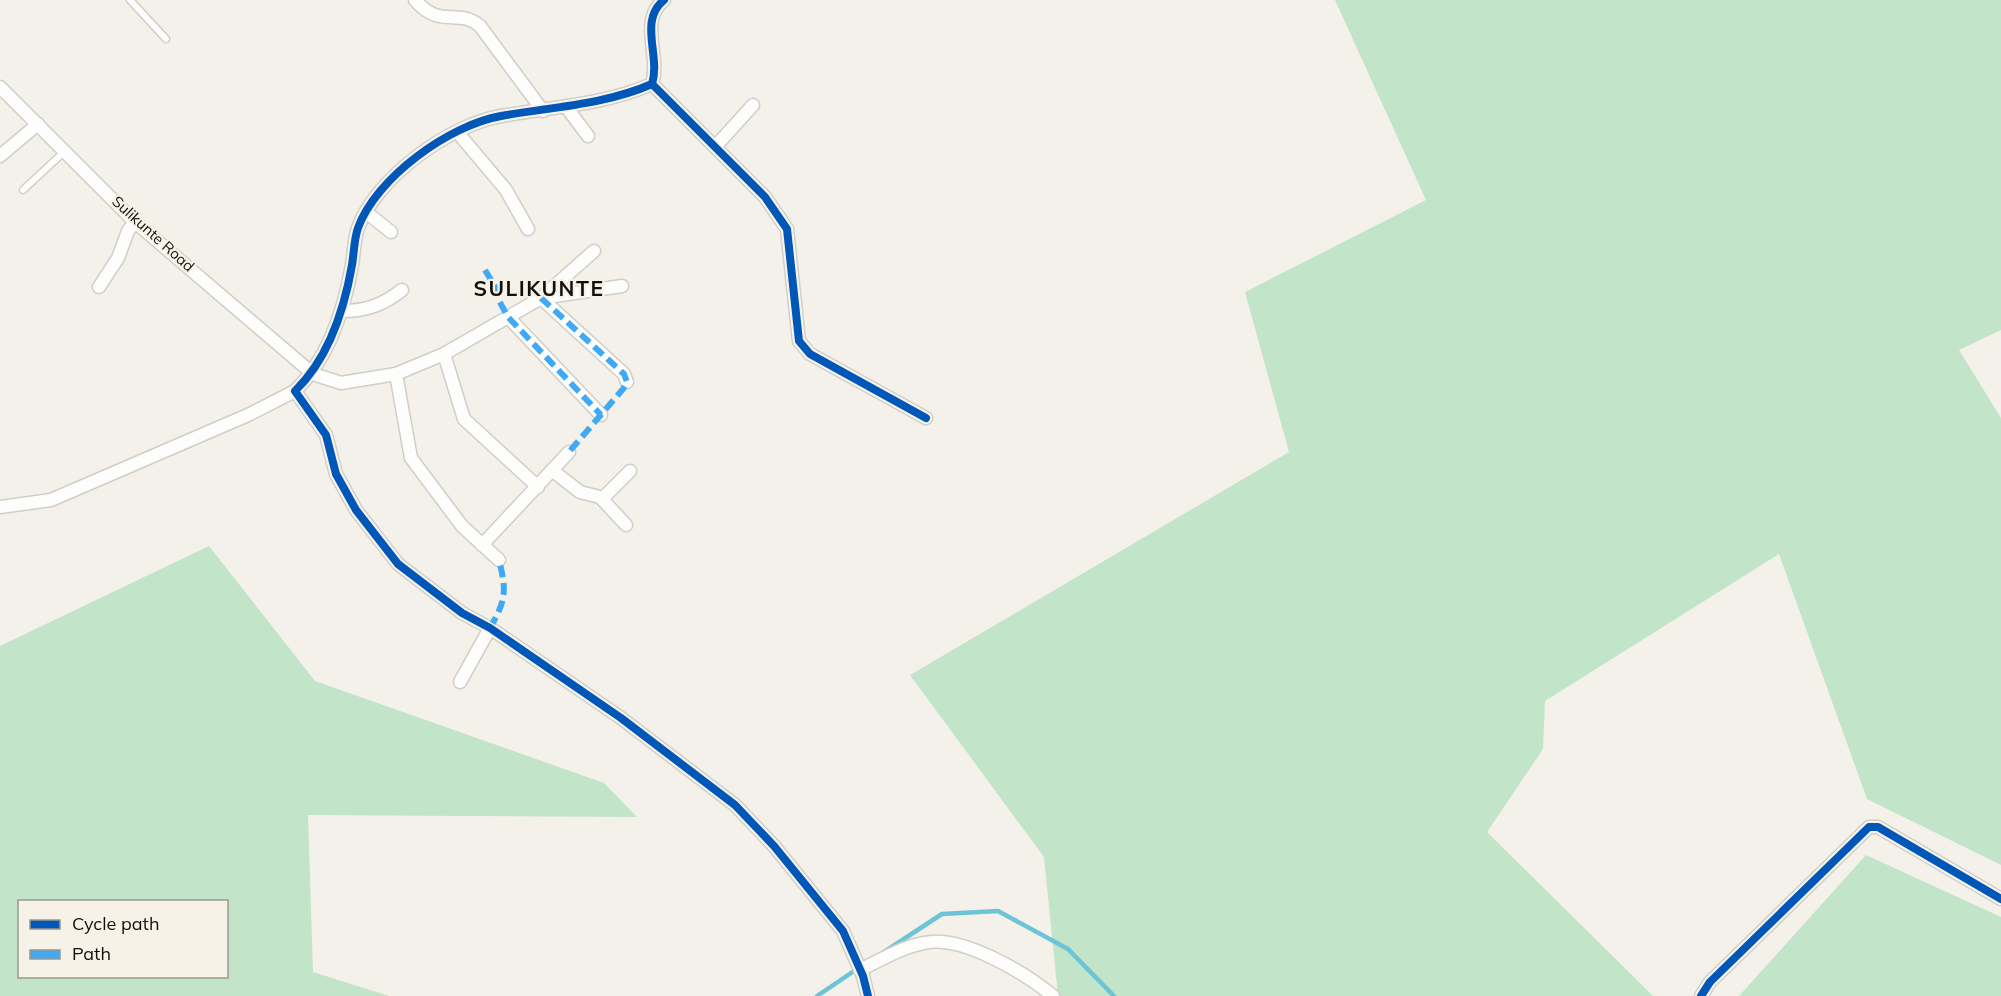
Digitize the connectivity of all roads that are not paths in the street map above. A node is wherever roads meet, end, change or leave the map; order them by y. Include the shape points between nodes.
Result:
1 (130, 0) edge
2 (415, 0) edge
3 (664, 0) edge
4 (166, 39) dead end
5 (652, 84) junction
6 (2, 92) edge
7 (753, 105) dead end
8 (567, 108) junction
9 (543, 111) junction
10 (38, 123) junction
11 (458, 133) junction
12 (588, 136) dead end
13 (715, 147) junction
14 (65, 150) junction
15 (0, 156) edge
16 (23, 190) dead end
17 (366, 212) junction
18 (135, 222) junction
19 (528, 229) dead end
20 (391, 232) dead end
21 (594, 251) dead end
22 (622, 286) dead end
23 (99, 287) dead end
24 (402, 290) dead end
25 (541, 298) junction
26 (342, 311) junction
27 (508, 316) junction
28 (444, 354) junction
29 (313, 374) junction
30 (396, 374) junction
31 (627, 381) dead end
32 (295, 391) junction
33 (601, 415) dead end
34 (926, 418) dead end
35 (569, 452) dead end
36 (553, 471) junction
37 (630, 471) dead end
38 (537, 487) junction
39 (602, 499) junction
40 (0, 507) edge
41 (626, 525) dead end
42 (482, 545) junction
43 (499, 560) dead end
44 (490, 628) junction
45 (460, 682) dead end
46 (2001, 899) edge
47 (858, 965) junction
48 (868, 996) edge
49 (1053, 996) edge
50 (1701, 996) edge

1 - 4 lane
2 - 9 street via 432,15 468,19 480,26
3 - 5 street via 650,24 656,72
5 - 8 street
5 - 13 street
6 - 10 street, Sulikunte Road
7 - 13 street
8 - 9 street
8 - 12 street
9 - 11 street via 499,117
10 - 14 street, Sulikunte Road
10 - 15 street
11 - 17 street via 422,152 396,172
11 - 19 street via 506,190
13 - 34 street via 765,197 787,229 799,341 810,354
14 - 16 lane
14 - 18 street, Sulikunte Road
17 - 20 street
17 - 26 street via 357,230
18 - 23 street
18 - 29 street, Sulikunte Road
21 - 25 street
22 - 25 street
24 - 26 street via 375,307
25 - 27 street
25 - 31 street
26 - 29 street
27 - 28 street
27 - 33 street
28 - 30 street
28 - 38 street via 464,419
29 - 30 street via 342,382
29 - 32 street
30 - 42 street via 411,458 462,526
32 - 40 street via 51,500
32 - 44 street via 326,435 336,474 356,510 390,555 462,613
35 - 36 street
36 - 38 street
36 - 39 street via 580,492
37 - 39 street
38 - 42 street
39 - 41 street
42 - 43 street
44 - 45 street
44 - 47 street via 621,718 735,805 843,931
46 - 50 street via 1878,827 1869,827 1710,982
47 - 48 street
47 - 49 street via 925,942 952,944 973,949 1033,979

